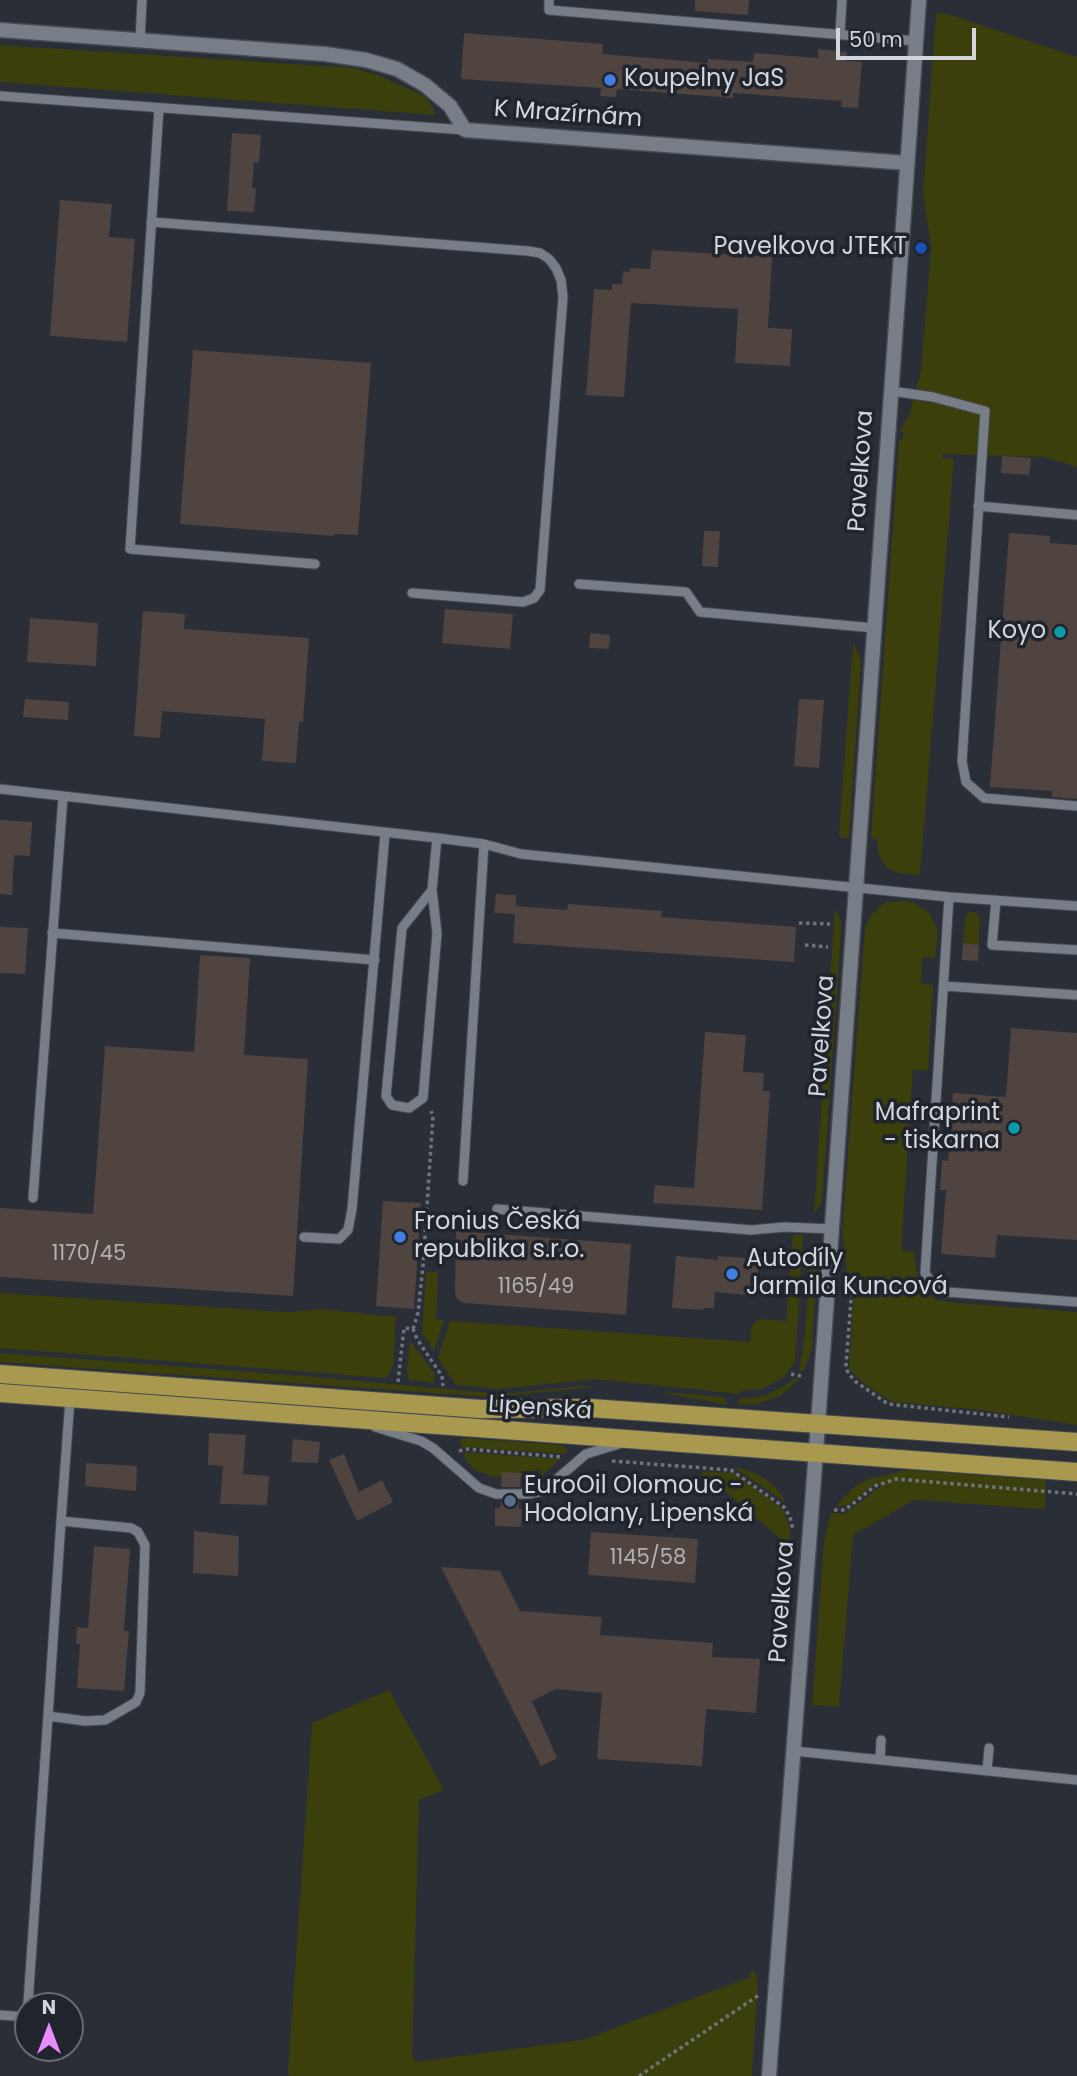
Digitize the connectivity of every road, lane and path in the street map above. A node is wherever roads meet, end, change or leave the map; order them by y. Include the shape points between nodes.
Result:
1 (142, 0) edge
2 (549, 0) edge
3 (842, 0) edge
4 (919, 0) edge
5 (0, 30) edge
6 (840, 34) junction
7 (140, 41) junction
8 (916, 41) junction
9 (0, 96) edge
10 (159, 108) junction
11 (465, 130) junction
12 (908, 163) junction
13 (151, 222) junction
14 (891, 391) junction
15 (978, 506) junction
16 (1077, 515) edge
17 (315, 564) dead end
18 (579, 584) dead end
19 (412, 593) dead end
20 (874, 628) junction
21 (0, 789) edge
22 (63, 796) junction
23 (1077, 806) edge
24 (385, 834) junction
25 (437, 838) junction
26 (484, 844) junction
27 (856, 888) junction
28 (432, 890) junction
29 (949, 897) junction
30 (996, 900) junction
31 (1077, 906) edge
32 (799, 923) dead end
33 (830, 924) dead end
34 (52, 933) junction
35 (805, 945) dead end
36 (828, 947) dead end
37 (1077, 950) edge
38 (374, 960) junction
39 (944, 986) junction
40 (1077, 995) edge
41 (431, 1111) dead end
42 (463, 1181) dead end
43 (33, 1198) dead end
44 (497, 1209) dead end
45 (832, 1229) junction
46 (304, 1237) dead end
47 (852, 1286) dead end
48 (1077, 1302) edge
49 (413, 1329) junction
50 (0, 1374) edge
51 (792, 1374) dead end
52 (801, 1376) dead end
53 (853, 1379) junction
54 (847, 1381) dead end
55 (398, 1382) dead end
56 (443, 1386) dead end
57 (0, 1394) edge
58 (70, 1399) junction
59 (1009, 1417) dead end
60 (353, 1420) junction
61 (818, 1424) junction
62 (635, 1440) junction
63 (1077, 1442) edge
64 (816, 1453) junction
65 (443, 1455) junction
66 (580, 1459) junction
67 (1077, 1472) edge
68 (1077, 1494) edge
69 (834, 1510) dead end
70 (61, 1521) junction
71 (793, 1540) dead end
72 (48, 1716) junction
73 (881, 1740) dead end
74 (989, 1748) dead end
75 (794, 1751) junction
76 (880, 1760) junction
77 (987, 1771) junction
78 (1077, 1780) edge
79 (760, 1994) dead end
80 (0, 2015) edge
81 (639, 2076) edge
82 (769, 2076) edge

1 - 7 lane
2 - 6 lane via 549,10
3 - 6 lane
4 - 8 street, Pavelkova
5 - 7 street, K Mrazírnám
6 - 8 lane
7 - 11 street, K Mrazírnám via 325,54 383,64 412,76 440,97
8 - 12 street, Pavelkova
9 - 10 lane
10 - 11 lane
10 - 13 lane
11 - 12 street, K Mrazírnám
12 - 14 street, Pavelkova
13 - 17 lane via 130,549
13 - 19 lane via 528,251 540,253 556,268 563,297 540,590 523,602
14 - 15 lane via 985,411
14 - 20 street, Pavelkova
15 - 16 lane
15 - 23 lane via 962,761 966,782 984,798
18 - 20 lane via 686,592 700,612
20 - 27 street, Pavelkova
21 - 22 lane
22 - 24 lane
22 - 34 lane
24 - 25 lane
24 - 38 lane
25 - 26 lane
25 - 28 lane
26 - 27 lane via 521,854
26 - 42 lane
27 - 29 lane
27 - 45 street, Pavelkova
28 - 28 lane via 437,933 423,1098 409,1108 391,1105 386,1096 402,928
29 - 30 lane
29 - 39 lane
30 - 31 lane
30 - 37 lane via 992,945
32 - 33 path
34 - 38 lane
34 - 43 lane
35 - 36 path
38 - 46 lane via 348,1230 339,1239
39 - 40 lane
39 - 48 lane via 925,1273 934,1286 947,1292
41 - 49 path via 423,1266
44 - 45 lane via 751,1230
45 - 61 street, Pavelkova
47 - 53 path via 846,1366
49 - 55 path via 404,1328
49 - 56 path via 442,1376
50 - 61 main road, Lipenská via 481,1409 590,1408
51 - 52 path
53 - 54 path
53 - 59 path via 888,1404
57 - 58 main road, Lipenská
58 - 60 main road, Lipenská
58 - 70 lane
60 - 62 main road, Lipenská
60 - 65 lane via 421,1441
61 - 63 main road, Lipenská
61 - 64 street, Pavelkova
62 - 64 main road, Lipenská
62 - 66 lane via 597,1449
64 - 67 main road, Lipenská
64 - 75 street, Pavelkova
65 - 66 path via 467,1450
65 - 66 lane via 479,1488 496,1494 543,1491
66 - 71 path via 727,1467 786,1507
68 - 69 path via 896,1479 875,1486 845,1510
70 - 72 lane
70 - 72 lane via 131,1528 143,1538 141,1693 136,1702 105,1720
72 - 80 lane via 27,2017
73 - 76 lane
74 - 77 lane
75 - 76 lane
75 - 82 street, Pavelkova
76 - 77 lane
77 - 78 lane
79 - 81 path

